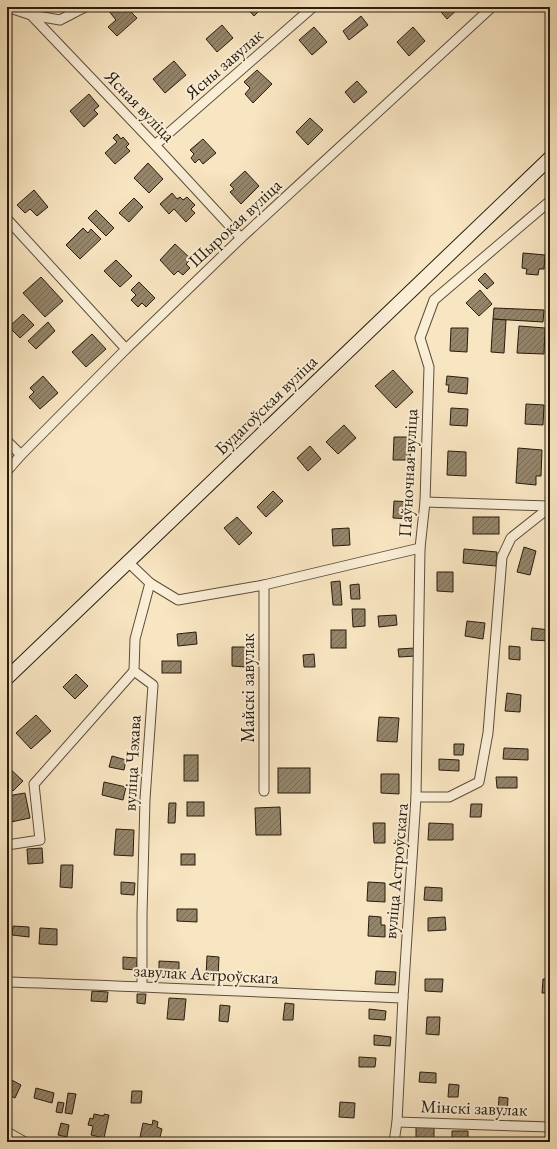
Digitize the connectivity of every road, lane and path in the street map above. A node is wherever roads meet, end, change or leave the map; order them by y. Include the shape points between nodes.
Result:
1 (7, 7) edge
2 (85, 7) edge
3 (313, 7) edge
4 (492, 7) edge
5 (31, 15) junction
6 (155, 145) junction
7 (550, 158) edge
8 (550, 201) edge
9 (7, 219) edge
10 (242, 238) junction
11 (126, 349) junction
12 (7, 441) edge
13 (21, 455) junction
14 (7, 471) edge
15 (425, 502) junction
16 (550, 506) edge
17 (420, 548) junction
18 (128, 562) junction
19 (150, 583) junction
20 (264, 585) junction
21 (134, 671) junction
22 (7, 678) edge
23 (264, 792) dead end
24 (416, 797) junction
25 (7, 845) edge
26 (7, 982) edge
27 (142, 987) junction
28 (403, 998) junction
29 (397, 1122) junction
30 (550, 1127) edge
31 (7, 1132) edge
32 (25, 1142) edge
33 (394, 1142) edge

1 - 5 street, Ясная вуліца
2 - 5 street via 60,20
3 - 6 street, Ясны завулак
4 - 10 street, Шырокая вуліца
5 - 6 street, Ясная вуліца
6 - 10 street, Ясная вуліца
7 - 18 street, Будагоўская вуліца
8 - 15 street, Паўночная вуліца via 434,300 420,338 429,367
9 - 11 street
10 - 11 street, Шырокая вуліца
11 - 13 street, Шырокая вуліца
12 - 13 street
13 - 14 street, Шырокая вуліца
15 - 16 street
15 - 17 street, Паўночная вуліца
16 - 24 street, вуліца Астроўскага via 511,538 502,557 488,733 479,782 449,797
17 - 20 street, Паўночная вуліца
17 - 24 street
18 - 19 street
18 - 22 street, Будагоўская вуліца
19 - 20 street, Паўночная вуліца via 178,600
19 - 21 street via 136,639
20 - 23 street, Майскі завулак
21 - 25 street via 34,784 40,840
21 - 27 street, вуліца Чэхава via 153,685 145,807
24 - 28 street, вуліца Астроўскага
26 - 27 street, завулак Астроўскага
27 - 28 street, завулак Астроўскага
28 - 29 street, вуліца Астроўскага
29 - 30 street, Мінскі завулак
29 - 33 street, вуліца Астроўскага
31 - 32 street

